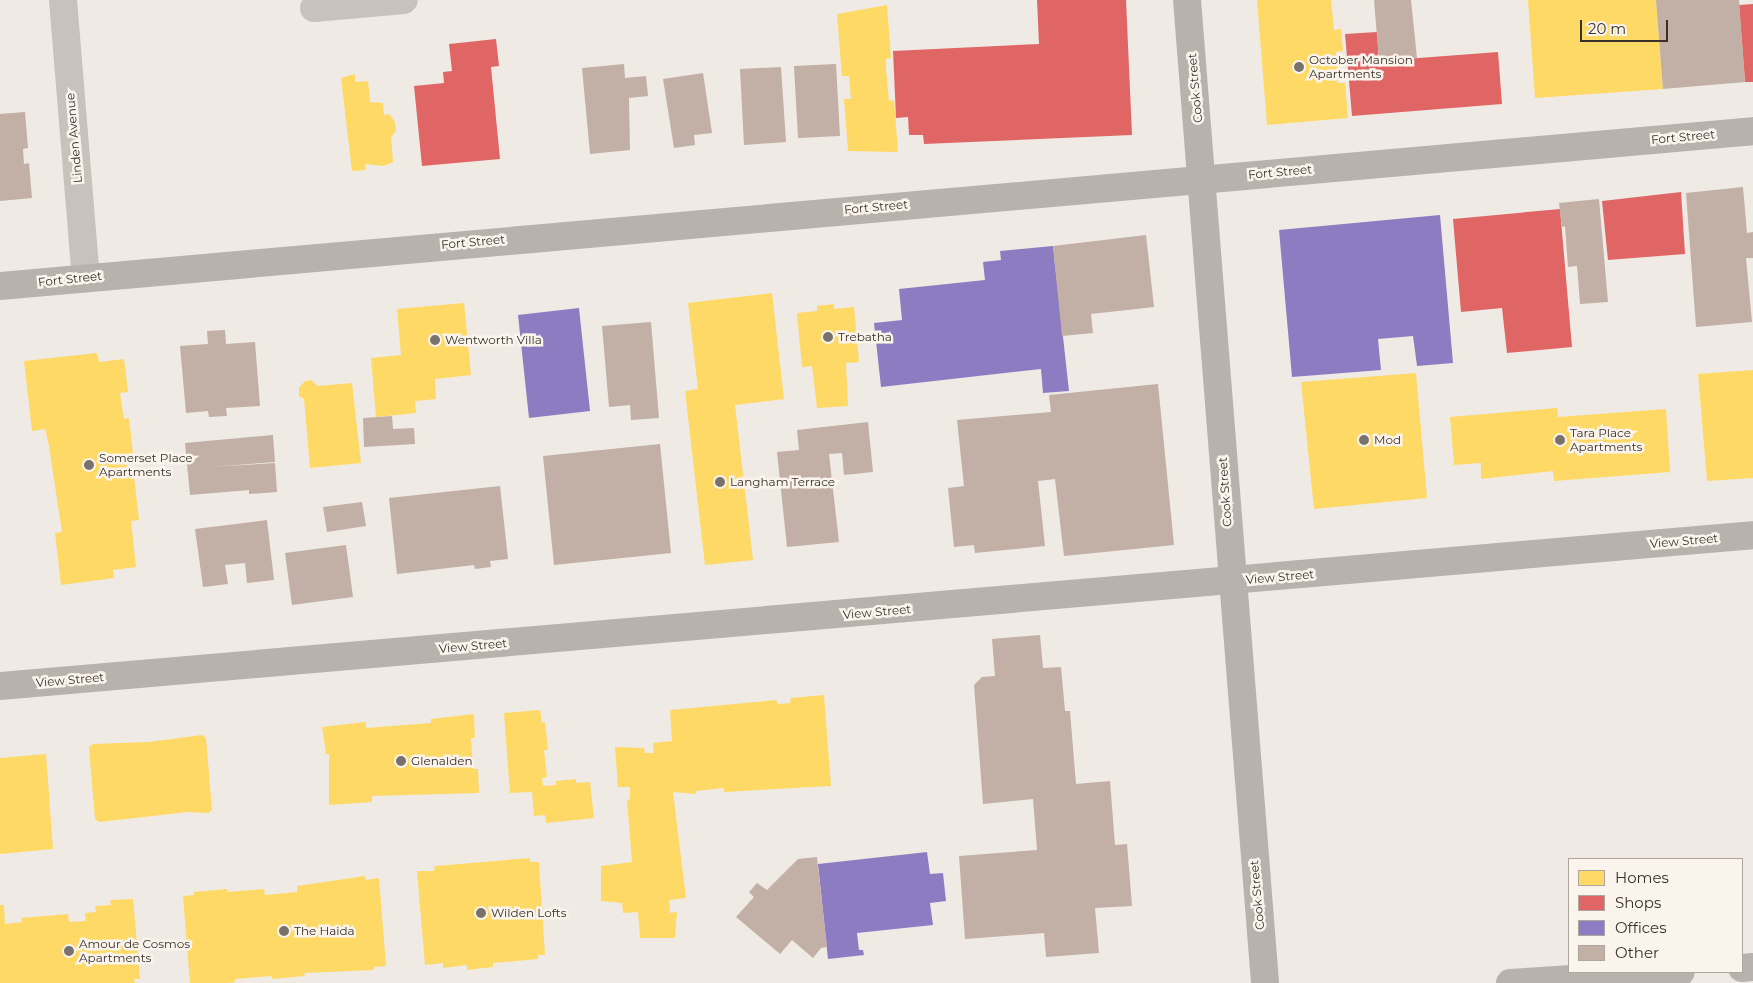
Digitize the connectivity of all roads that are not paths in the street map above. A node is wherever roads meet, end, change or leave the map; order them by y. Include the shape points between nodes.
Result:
1 (63, 0) edge
2 (404, 0) edge
3 (1187, 0) edge
4 (314, 8) dead end
5 (1753, 131) edge
6 (1203, 178) junction
7 (86, 277) junction
8 (0, 286) edge
9 (1753, 535) edge
10 (1231, 582) junction
11 (0, 686) edge
12 (1665, 973) edge
13 (1265, 983) edge
14 (1510, 983) edge

1 - 7 street, Linden Avenue
2 - 4 street
3 - 6 main road, Cook Street
5 - 6 main road, Fort Street
6 - 7 main road, Fort Street
6 - 10 main road, Cook Street
7 - 8 main road, Fort Street
9 - 10 main road, View Street
10 - 11 main road, View Street
10 - 13 main road, Cook Street
12 - 14 main road

